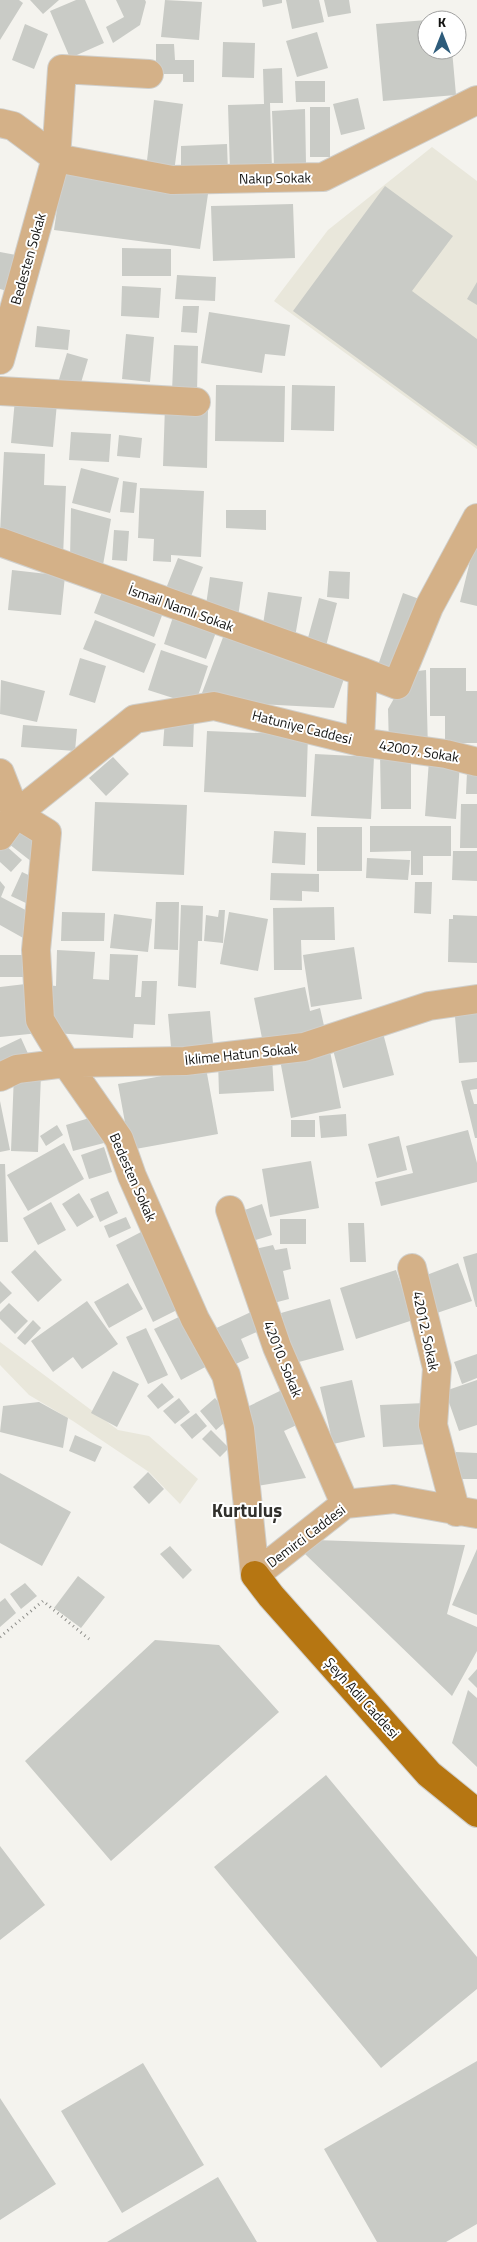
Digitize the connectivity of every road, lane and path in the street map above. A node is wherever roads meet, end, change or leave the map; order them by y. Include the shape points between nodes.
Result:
1 (149, 74) dead end
2 (477, 100) edge
3 (0, 123) edge
4 (56, 158) junction
5 (0, 360) edge
6 (0, 391) edge
7 (196, 402) dead end
8 (477, 518) edge
9 (0, 542) edge
10 (364, 672) junction
11 (360, 742) junction
12 (477, 762) edge
13 (0, 773) edge
14 (0, 792) edge
15 (8, 825) edge
16 (477, 999) edge
17 (66, 1063) junction
18 (0, 1077) edge
19 (230, 1210) dead end
20 (412, 1268) dead end
21 (345, 1504) junction
22 (467, 1513) edge
23 (255, 1575) junction
24 (0, 1637) edge
25 (89, 1639) dead end
26 (477, 1813) edge

1 - 4 street, Bedesten Sokak via 62,69
2 - 4 street, Nakıp Sokak via 323,177 172,180
3 - 4 street via 13,126
4 - 5 street, Bedesten Sokak
6 - 7 street
8 - 10 street via 429,607 397,685
9 - 10 street, İsmail Namlı Sokak
10 - 11 street, Hatuniye Caddesi
11 - 12 street, 42007. Sokak via 446,754
11 - 15 street, Hatuniye Caddesi via 214,706 134,719
13 - 15 street
14 - 15 street
15 - 17 street, Bedesten Sokak via 48,833 36,950 40,1020
16 - 17 street, İklime Hatun Sokak via 430,1006 304,1047 185,1061
17 - 18 street, İklime Hatun Sokak via 17,1069
17 - 23 street, Bedesten Sokak via 119,1139 195,1319 226,1374 240,1429
19 - 21 street, 42010. Sokak via 277,1347
20 - 22 street, 42012. Sokak via 437,1368 434,1425
21 - 22 street, Demirci Caddesi via 394,1499
21 - 23 street, Demirci Caddesi
23 - 26 main road, Şeyh Adil Caddesi via 270,1596 430,1774
24 - 25 path via 43,1601

